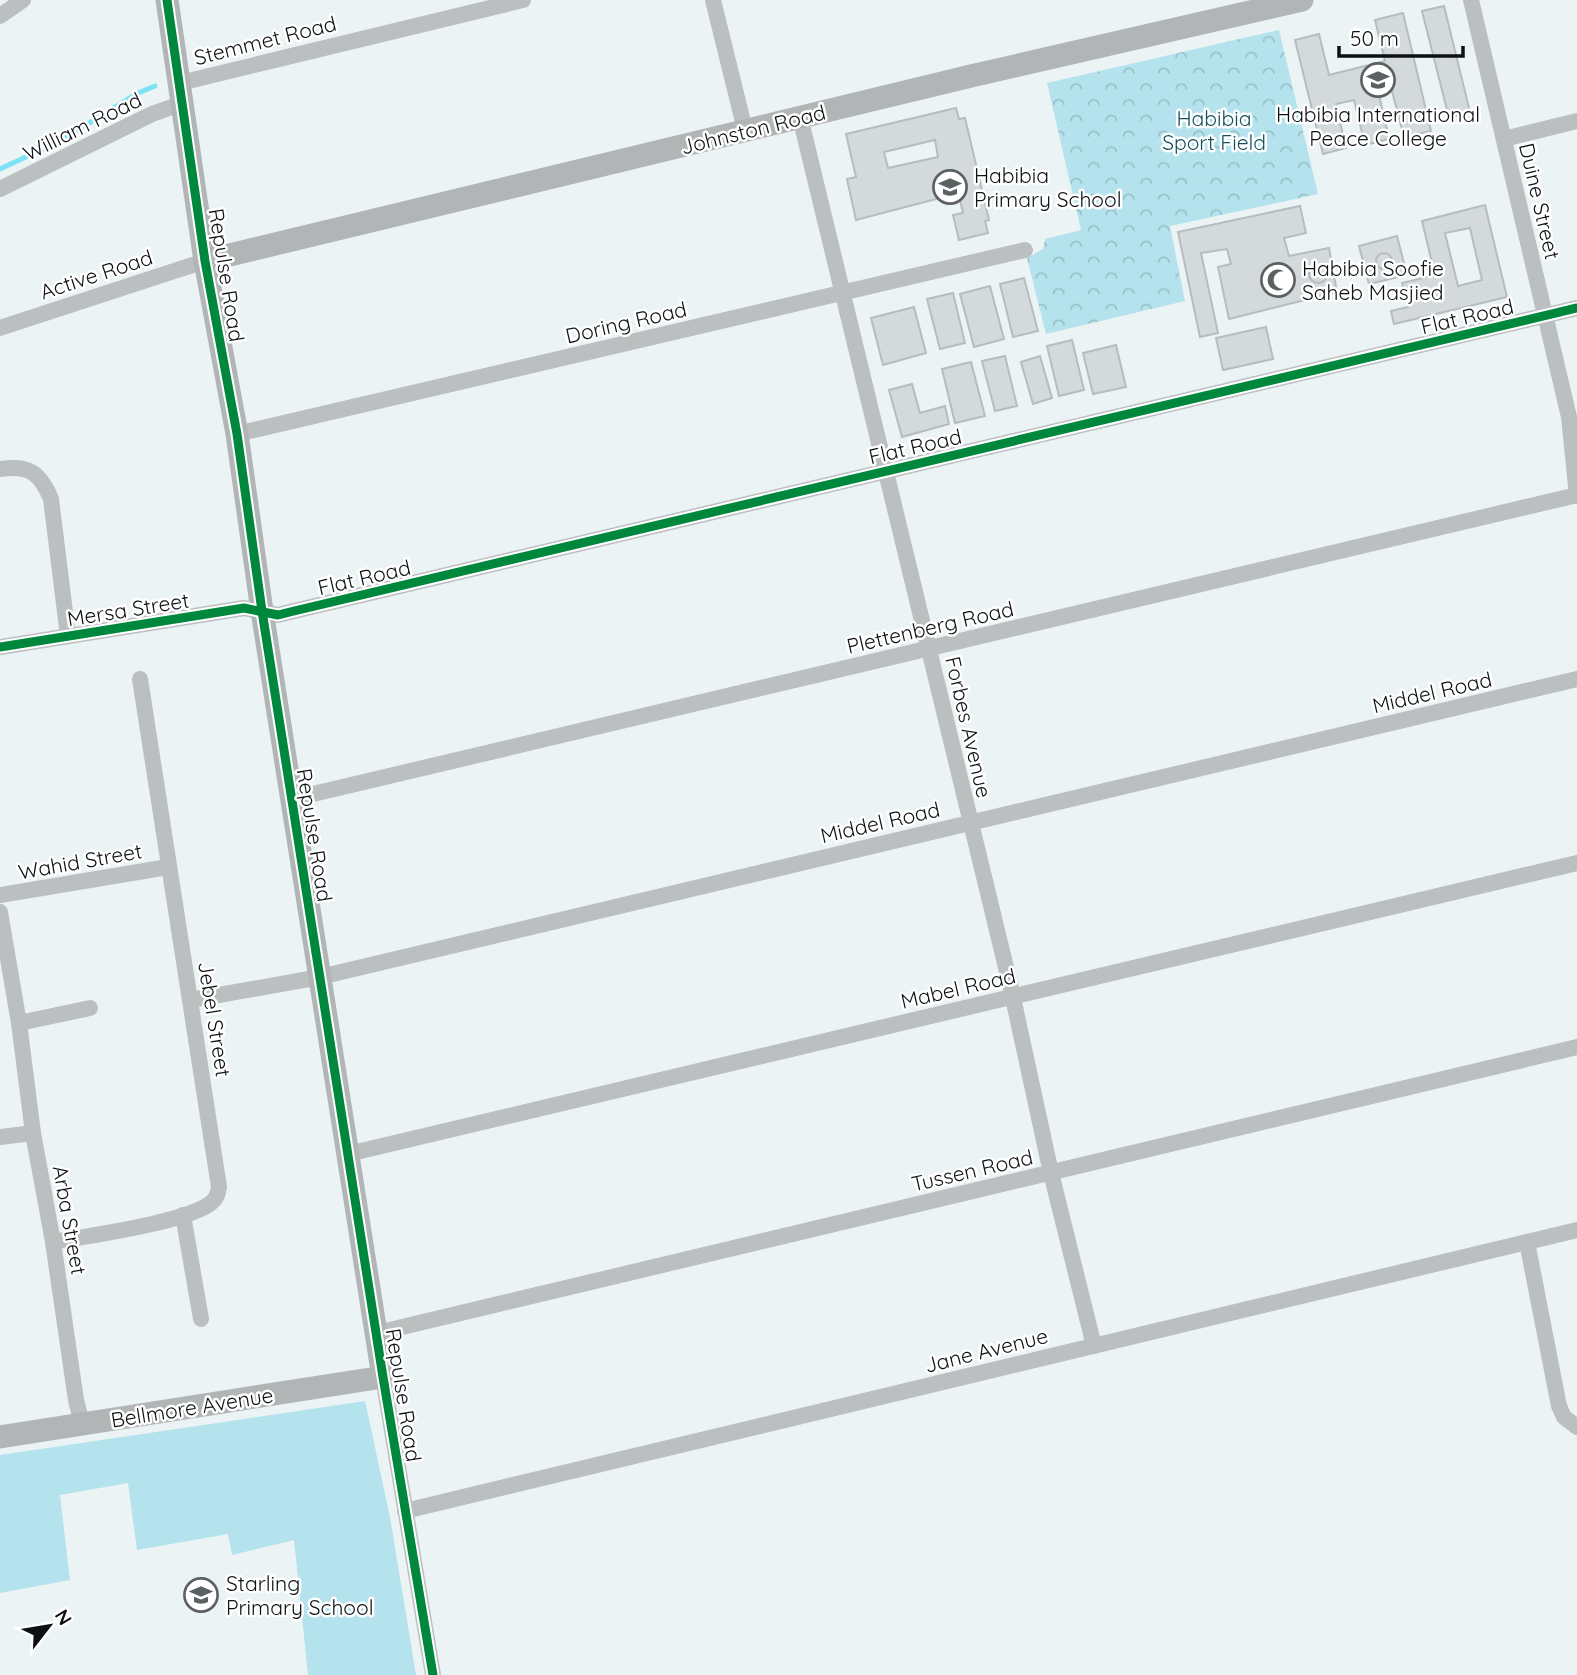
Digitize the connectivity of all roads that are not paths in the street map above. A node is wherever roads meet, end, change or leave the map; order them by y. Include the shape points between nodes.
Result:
1 (23, 0) edge
2 (167, 0) edge
3 (523, 0) edge
4 (713, 0) edge
5 (1302, 0) edge
6 (1471, 0) edge
7 (1263, 4) edge
8 (0, 16) edge
9 (182, 93) junction
10 (800, 117) junction
11 (1577, 121) edge
12 (745, 130) junction
13 (1504, 139) junction
14 (0, 189) edge
15 (1025, 250) dead end
16 (205, 261) junction
17 (843, 293) junction
18 (1577, 308) edge
19 (1545, 315) junction
20 (0, 328) edge
21 (237, 434) junction
22 (0, 469) edge
23 (886, 471) junction
24 (1577, 495) edge
25 (262, 611) junction
26 (68, 636) junction
27 (0, 647) edge
28 (929, 649) junction
29 (139, 679) dead end
30 (1577, 679) edge
31 (292, 799) junction
32 (970, 822) junction
33 (1577, 863) edge
34 (168, 867) junction
35 (0, 895) edge
36 (0, 912) edge
37 (320, 977) junction
38 (1013, 997) junction
39 (191, 1000) junction
40 (90, 1008) dead end
41 (19, 1023) junction
42 (1577, 1047) edge
43 (33, 1133) junction
44 (0, 1137) edge
45 (348, 1154) junction
46 (1051, 1173) junction
47 (183, 1215) junction
48 (1577, 1230) edge
49 (53, 1242) junction
50 (1527, 1242) junction
51 (201, 1319) dead end
52 (377, 1333) junction
53 (1094, 1346) junction
54 (383, 1377) junction
55 (82, 1424) junction
56 (1577, 1427) edge
57 (0, 1437) edge
58 (405, 1511) junction
59 (433, 1675) edge

1 - 8 street
2 - 9 street, Repulse Road
3 - 9 street, Stemmet Road
4 - 12 street
5 - 7 street, Johnston Road
6 - 13 street, Duine Street
7 - 10 street, Johnston Road
9 - 14 street, William Road via 152,114
9 - 16 street, Repulse Road
10 - 12 street, Johnston Road
10 - 17 street, Forbes Avenue
11 - 13 street
12 - 16 street, Johnston Road
13 - 19 street, Duine Street
15 - 17 street, Doring Road
16 - 20 street, Active Road
16 - 21 street, Repulse Road
17 - 21 street, Doring Road
17 - 23 street, Forbes Avenue
18 - 19 street, Flat Road
19 - 23 street, Flat Road
19 - 24 street, Duine Street via 1569,417
21 - 25 street, Repulse Road
22 - 26 street via 17,467 33,473 47,487
23 - 25 street, Flat Road via 278,615
23 - 28 street, Forbes Avenue
24 - 28 street, Plettenberg Road
25 - 26 street, Mersa Street via 244,608
25 - 31 street, Repulse Road
26 - 27 street, Mersa Street
28 - 31 street, Plettenberg Road
28 - 32 street, Forbes Avenue
29 - 34 street, Jebel Street
30 - 32 street, Middel Road
31 - 37 street, Repulse Road
32 - 37 street, Middel Road
32 - 38 street, Forbes Avenue
33 - 38 street, Mabel Road
34 - 35 street, Wahid Street
34 - 39 street, Jebel Street
36 - 41 street, Arba Street
37 - 39 street, Middel Road
37 - 45 street, Repulse Road
38 - 45 street, Mabel Road
38 - 46 street, Forbes Avenue
39 - 47 street, Jebel Street via 219,1187 212,1203
40 - 41 street
41 - 43 street, Arba Street
42 - 46 street, Tussen Road
43 - 44 street
43 - 49 street, Arba Street
45 - 52 street, Repulse Road
46 - 52 street, Tussen Road
46 - 53 street, Forbes Avenue
47 - 49 street, Jebel Street
47 - 51 street
48 - 50 street, Jane Avenue
49 - 55 street, Arba Street
50 - 53 street, Jane Avenue
50 - 56 street via 1559,1406
52 - 54 street, Repulse Road
53 - 58 street, Jane Avenue
54 - 55 street, Bellmore Avenue
54 - 58 street, Repulse Road
55 - 57 street, Bellmore Avenue
58 - 59 street, Repulse Road

